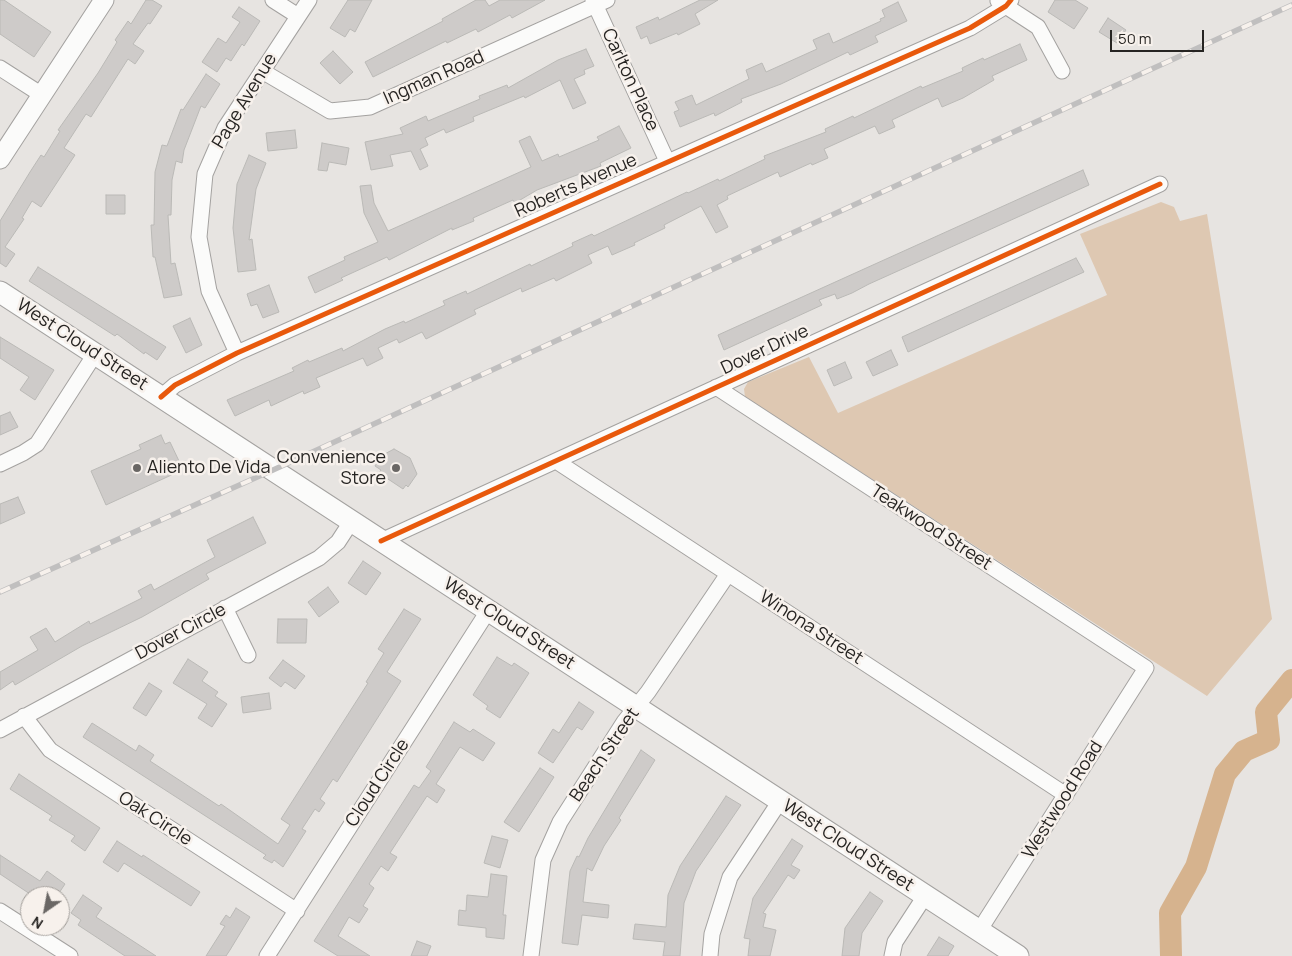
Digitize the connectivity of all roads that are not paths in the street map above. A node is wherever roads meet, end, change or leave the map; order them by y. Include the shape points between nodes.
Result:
1 (104, 0) edge
2 (273, 0) edge
3 (309, 0) edge
4 (598, 2) edge
5 (1004, 2) edge
6 (298, 16) junction
7 (0, 68) edge
8 (262, 71) junction
9 (1062, 71) dead end
10 (42, 95) junction
11 (0, 159) edge
12 (667, 161) junction
13 (1160, 184) dead end
14 (0, 292) edge
15 (237, 353) junction
16 (95, 354) junction
17 (716, 388) junction
18 (160, 397) junction
19 (556, 461) junction
20 (0, 464) edge
21 (351, 522) junction
22 (381, 542) junction
23 (728, 574) junction
24 (226, 608) junction
25 (488, 611) junction
26 (248, 655) dead end
27 (1146, 668) joint
28 (636, 707) junction
29 (24, 716) junction
30 (0, 730) edge
31 (1066, 795) junction
32 (780, 801) junction
33 (925, 896) junction
34 (296, 910) junction
35 (0, 911) edge
36 (979, 931) junction
37 (272, 954) edge
38 (70, 956) edge
39 (531, 956) edge
40 (710, 956) edge
41 (892, 956) edge
42 (1018, 956) edge

1 - 10 street
2 - 6 street
3 - 6 street, Page Avenue
4 - 8 street, Ingman Road via 370,107 330,111
4 - 12 street, Carlton Place
5 - 9 street via 1038,27
5 - 12 street, Roberts Avenue via 970,28
6 - 8 street, Page Avenue
7 - 10 street
8 - 15 street, Page Avenue via 225,128 205,174 198,237 209,291
10 - 11 street
12 - 15 street, Roberts Avenue
13 - 17 street, Dover Drive
14 - 16 main road, West Cloud Street
15 - 18 street, Roberts Avenue via 175,385
16 - 18 main road, West Cloud Street
16 - 20 street via 37,444
17 - 19 street, Dover Drive
17 - 27 street, Teakwood Street
18 - 21 main road, West Cloud Street
19 - 22 street, Dover Drive
19 - 23 street, Winona Street
21 - 22 main road, West Cloud Street
21 - 24 street, Dover Circle via 338,542 319,558
22 - 25 main road, West Cloud Street
23 - 28 street, Beach Street
23 - 31 street, Winona Street
24 - 26 street
24 - 29 street, Dover Circle
25 - 28 main road, West Cloud Street
25 - 34 street, Cloud Circle
27 - 31 street, Westwood Road
28 - 32 main road, West Cloud Street
28 - 39 street, Beach Street via 560,822 543,860
29 - 30 street, Dover Circle
29 - 34 street, Oak Circle via 50,750
31 - 36 street, Westwood Road
32 - 33 main road, West Cloud Street
32 - 40 street via 730,877 712,934
33 - 36 main road, West Cloud Street
33 - 41 street via 895,942
34 - 37 street, Cloud Circle
35 - 38 street
36 - 42 main road, West Cloud Street

